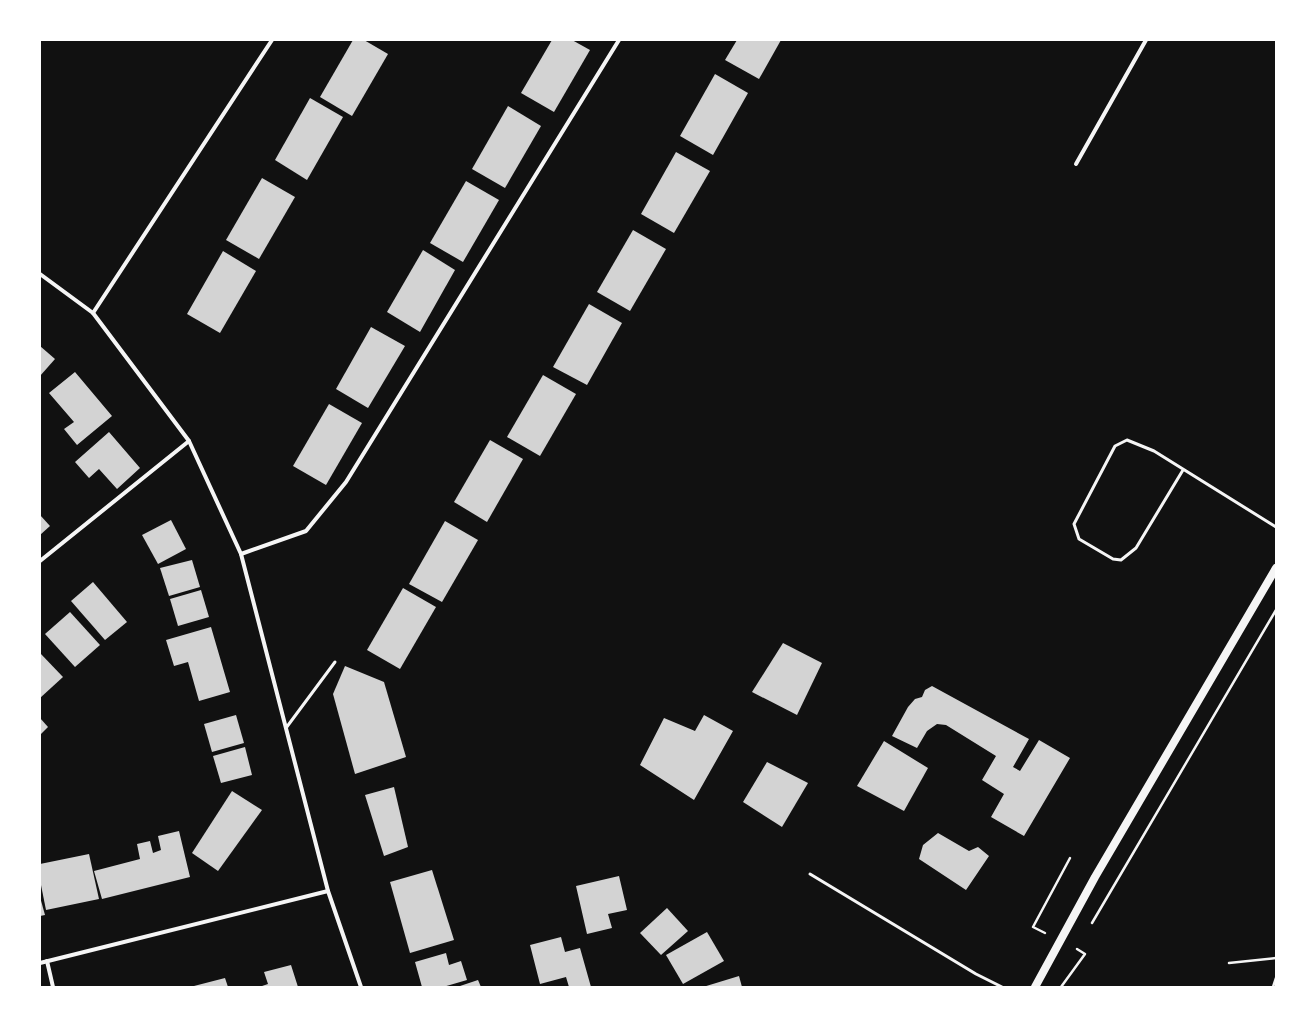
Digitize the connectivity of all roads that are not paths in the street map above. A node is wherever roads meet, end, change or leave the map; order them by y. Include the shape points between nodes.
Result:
1 (272, 40) edge
2 (619, 40) edge
3 (1146, 40) edge
4 (1076, 164) dead end
5 (40, 274) edge
6 (93, 313) junction
7 (189, 441) junction
8 (1183, 470) junction
9 (1276, 527) edge
10 (241, 554) junction
11 (40, 561) edge
12 (1276, 568) edge
13 (335, 662) dead end
14 (286, 728) junction
15 (810, 874) dead end
16 (328, 891) junction
17 (47, 962) junction
18 (40, 963) edge
19 (53, 987) edge
20 (361, 987) edge
21 (1002, 987) edge
22 (1035, 987) edge

1 - 6 street
2 - 10 street via 346,482 306,531
3 - 4 street
5 - 6 street
6 - 7 street
7 - 10 street
7 - 11 street
8 - 8 lane via 1154,450 1127,440 1115,446 1074,524 1079,539 1113,559 1121,560 1136,548
8 - 9 lane
10 - 14 street
12 - 22 main road via 1095,877
13 - 14 lane
14 - 16 street
15 - 21 lane
16 - 17 street
16 - 20 street
17 - 18 street
17 - 19 street

